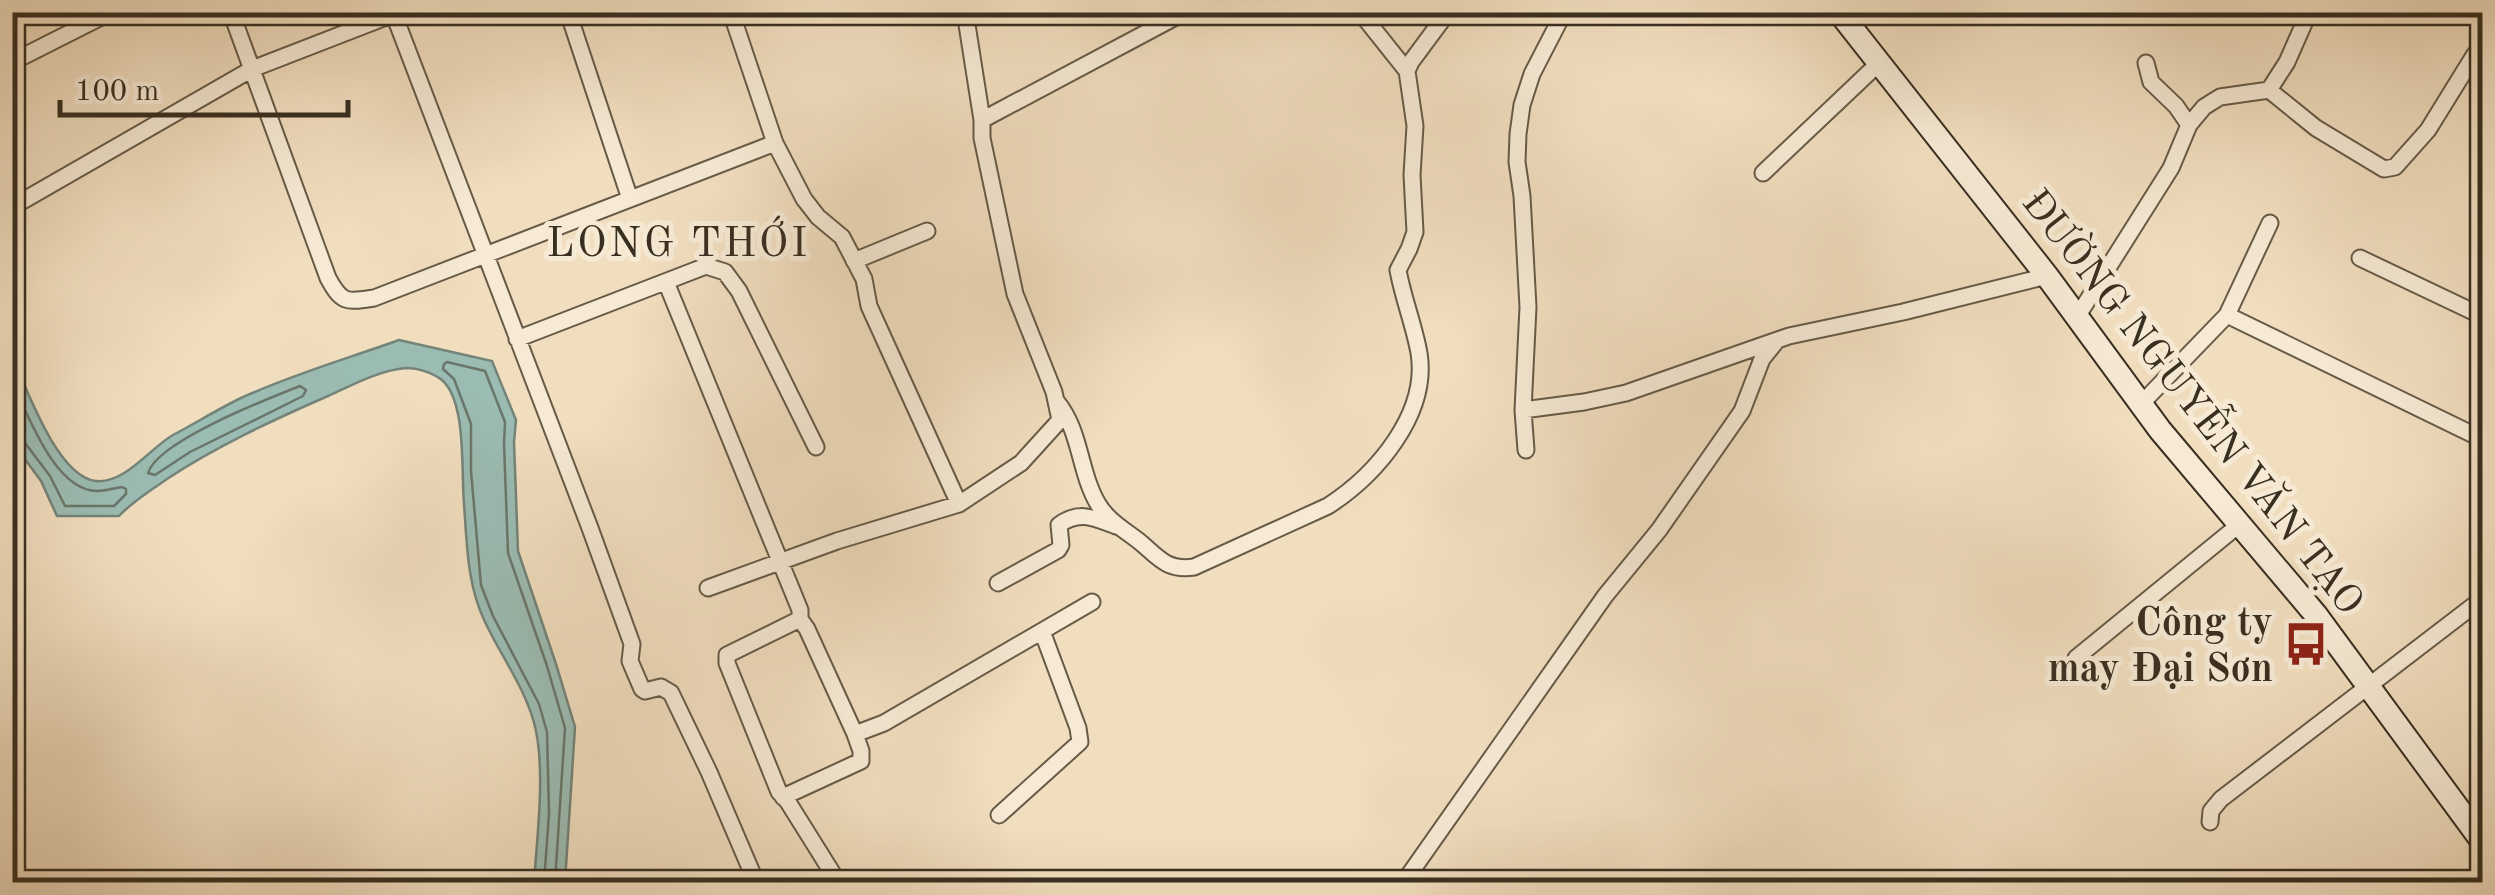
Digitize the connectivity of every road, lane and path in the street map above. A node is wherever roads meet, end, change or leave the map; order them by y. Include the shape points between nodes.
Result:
1 (111, 12) edge
2 (254, 12) edge
3 (568, 12) edge
4 (730, 12) edge
5 (965, 12) edge
6 (1185, 12) edge
7 (1360, 12) edge
8 (1448, 12) edge
9 (1564, 12) edge
10 (1840, 12) edge
11 (2309, 12) edge
12 (395, 13) edge
13 (233, 16) edge
14 (2475, 54) dead end
15 (12, 62) edge
16 (1879, 62) junction
17 (2146, 63) dead end
18 (252, 69) junction
19 (1407, 71) junction
20 (2269, 90) junction
21 (982, 120) junction
22 (2190, 125) junction
23 (775, 143) junction
24 (1763, 172) dead end
25 (630, 199) junction
26 (12, 207) edge
27 (2270, 223) dead end
28 (927, 231) dead end
29 (485, 255) junction
30 (2360, 258) dead end
31 (854, 261) junction
32 (2046, 276) junction
33 (666, 282) junction
34 (2227, 315) junction
35 (2482, 316) edge
36 (2077, 317) junction
37 (518, 339) junction
38 (1775, 342) junction
39 (1057, 402) junction
40 (2141, 404) junction
41 (1523, 410) junction
42 (2482, 439) edge
43 (816, 447) dead end
44 (1526, 450) dead end
45 (959, 504) junction
46 (2240, 524) junction
47 (1122, 529) junction
48 (780, 562) junction
49 (998, 583) dead end
50 (708, 588) dead end
51 (2482, 600) edge
52 (1092, 602) dead end
53 (800, 620) junction
54 (1042, 631) junction
55 (2076, 658) dead end
56 (2368, 686) junction
57 (855, 734) junction
58 (783, 797) junction
59 (999, 815) dead end
60 (2210, 822) dead end
61 (2482, 841) edge
62 (756, 882) edge
63 (838, 882) edge
64 (1404, 882) edge

1 - 15 street
2 - 13 street
3 - 25 street
4 - 23 street
5 - 21 street
6 - 21 street
7 - 19 street
8 - 19 street
9 - 41 street via 1532,74 1518,134 1528,307
10 - 16 main road, ĐƯỜNG NGUYỄN VĂN TẠO
11 - 20 street
12 - 18 street
12 - 29 street
13 - 18 street
14 - 20 street via 2428,130 2390,169 2316,128
16 - 24 street
16 - 32 main road, ĐƯỜNG NGUYỄN VĂN TẠO
17 - 22 street via 2151,82
18 - 26 street
18 - 29 street via 337,296 350,302 374,298
19 - 47 street via 1415,126 1415,232 1398,270 1420,374 1400,434 1348,494 1194,567 1175,568
20 - 22 street via 2220,97
21 - 39 street via 1014,294
22 - 36 street via 2171,168
23 - 25 street
23 - 31 street via 804,199 842,236
25 - 29 street
27 - 34 street
28 - 31 street
29 - 37 street
30 - 35 street
31 - 45 street
32 - 36 main road, ĐƯỜNG NGUYỄN VĂN TẠO
32 - 38 street
33 - 37 street
33 - 43 street via 706,266 726,272
33 - 48 street
34 - 40 street
34 - 42 street
36 - 40 main road, ĐƯỜNG NGUYỄN VĂN TẠO
37 - 62 street via 602,559 642,688 671,693
38 - 41 street via 1626,392
38 - 64 street via 1742,411
39 - 45 street via 1055,428 1020,464
39 - 47 street via 1100,508
40 - 46 main road, ĐƯỜNG NGUYỄN VĂN TẠO
41 - 44 street
45 - 48 street
46 - 55 street
46 - 56 main road, ĐƯỜNG NGUYỄN VĂN TẠO
47 - 49 street via 1088,516 1066,520 1059,525 1058,550
48 - 50 street
48 - 53 street
51 - 56 street
52 - 54 street
53 - 57 street
53 - 58 street via 728,655 728,669
54 - 57 street
54 - 59 street via 1080,742
56 - 60 street via 2220,798
56 - 61 main road, ĐƯỜNG NGUYỄN VĂN TẠO
57 - 58 street via 861,761
58 - 63 street

